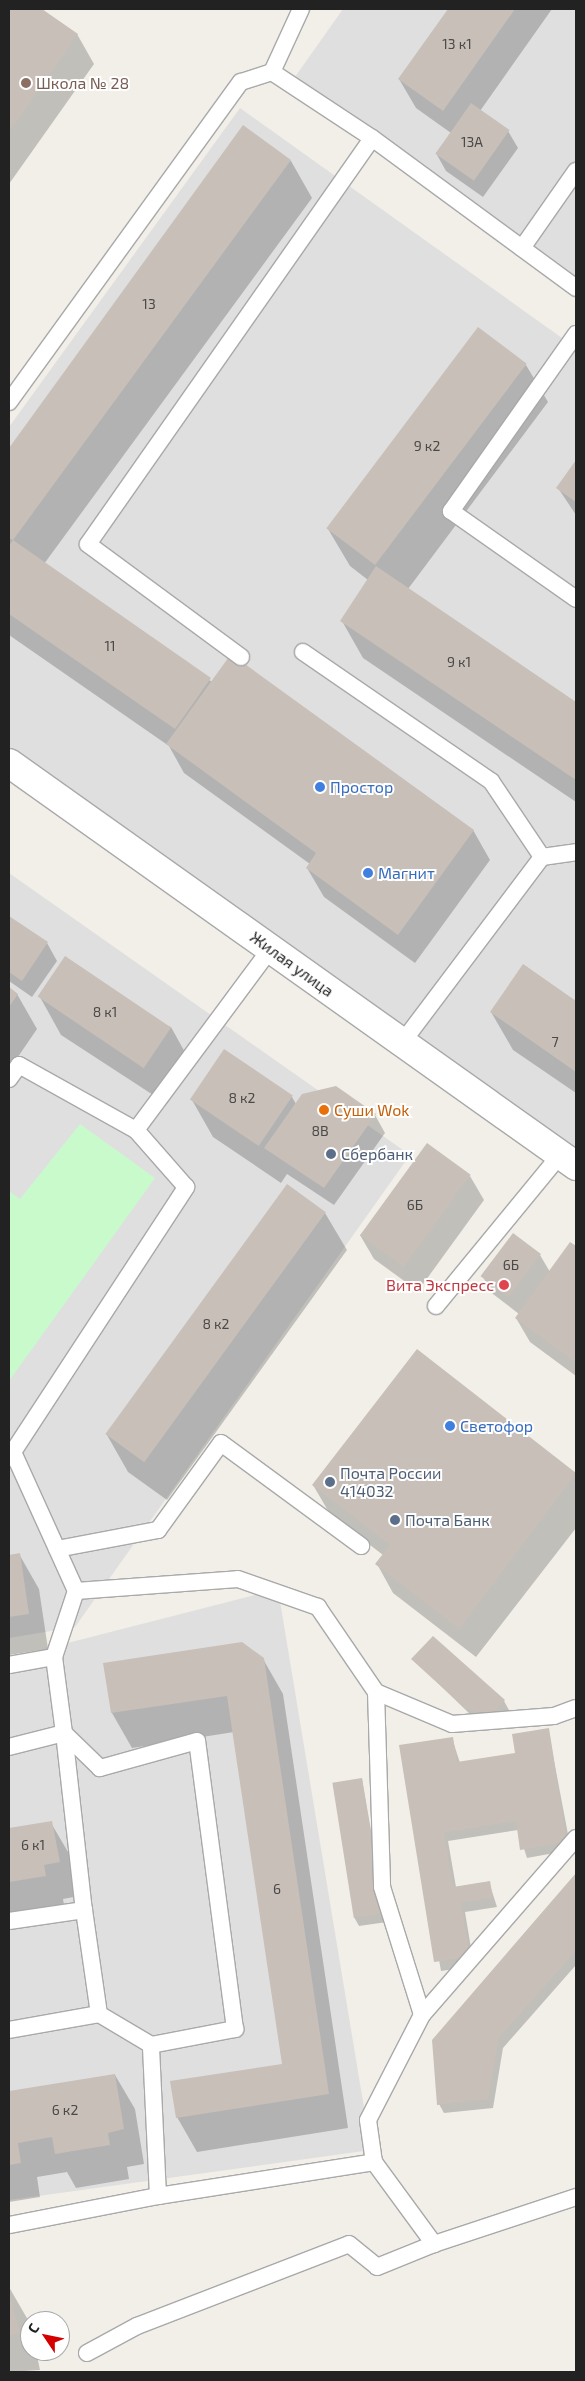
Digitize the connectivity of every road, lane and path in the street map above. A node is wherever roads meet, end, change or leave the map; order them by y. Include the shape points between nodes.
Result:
1 (301, 9) edge
2 (272, 72) junction
3 (372, 138) junction
4 (576, 171) edge
5 (522, 248) junction
6 (576, 288) edge
7 (576, 334) edge
8 (9, 402) edge
9 (576, 599) edge
10 (303, 652) dead end
11 (241, 657) dead end
12 (9, 763) edge
13 (576, 852) edge
14 (542, 857) junction
15 (271, 948) junction
16 (402, 1043) junction
17 (9, 1079) edge
18 (136, 1130) junction
19 (568, 1160) edge
20 (436, 1306) dead end
21 (11, 1455) edge
22 (361, 1546) dead end
23 (57, 1549) junction
24 (76, 1591) junction
25 (54, 1657) junction
26 (9, 1665) edge
27 (376, 1692) junction
28 (576, 1708) edge
29 (64, 1733) junction
30 (9, 1747) edge
31 (576, 1838) edge
32 (84, 1910) junction
33 (9, 1921) edge
34 (99, 2014) junction
35 (422, 2015) junction
36 (9, 2030) edge
37 (151, 2045) junction
38 (374, 2162) junction
39 (158, 2196) junction
40 (576, 2197) edge
41 (9, 2225) edge
42 (434, 2244) junction
43 (87, 2352) dead end

1 - 2 lane
2 - 3 lane
2 - 8 lane via 241,82
3 - 5 lane
3 - 11 lane via 88,544
4 - 5 lane
5 - 6 lane
7 - 9 lane via 450,512
10 - 14 lane via 491,781
12 - 15 street, Жилая улица
13 - 14 lane
14 - 16 lane
15 - 16 street, Жилая улица
15 - 18 lane
16 - 19 street, Жилая улица
17 - 18 lane via 19,1065
18 - 21 lane via 186,1187
19 - 20 lane
21 - 23 lane
22 - 23 lane via 220,1443 158,1530
23 - 24 lane
24 - 25 lane
24 - 27 lane via 238,1579 318,1607
25 - 26 lane
25 - 29 lane
27 - 28 lane via 452,1724 554,1716
27 - 35 lane via 382,1887
29 - 30 lane
29 - 32 lane
29 - 37 lane via 100,1768 197,1741 236,2029
31 - 35 lane
32 - 33 lane
32 - 34 lane
34 - 36 lane
34 - 37 lane
35 - 38 lane via 368,2120
37 - 39 lane
38 - 39 lane
38 - 42 lane
39 - 41 lane
40 - 42 lane
42 - 43 lane via 377,2267 349,2244 137,2326

